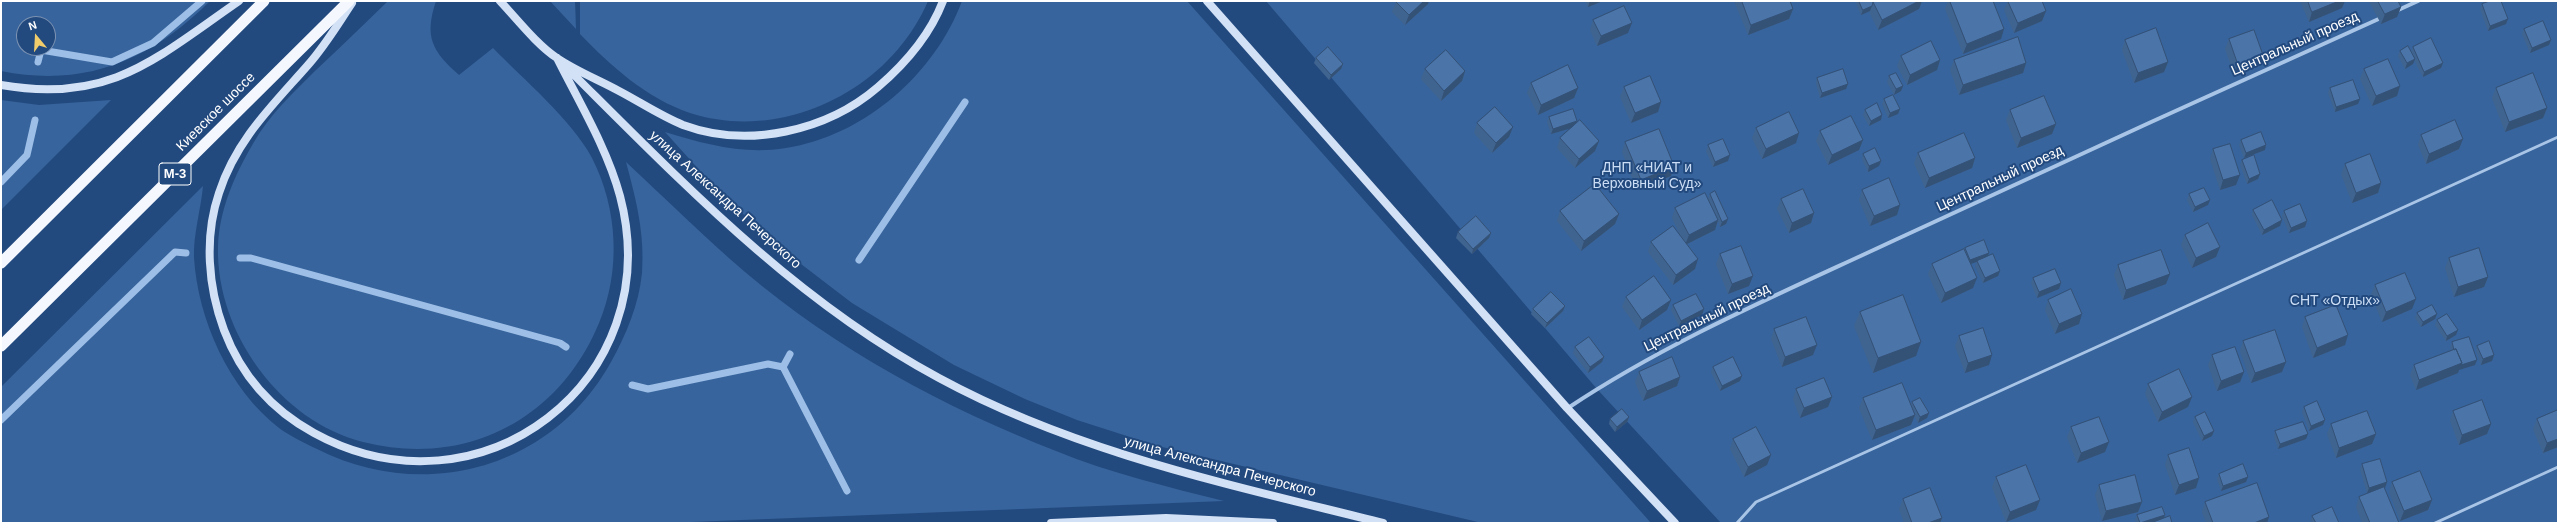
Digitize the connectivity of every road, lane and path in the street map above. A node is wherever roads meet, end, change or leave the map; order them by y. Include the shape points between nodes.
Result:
1 (238, 1) edge
2 (264, 1) edge
3 (349, 1) edge
4 (354, 1) edge
5 (500, 1) edge
6 (944, 1) edge
7 (1207, 1) edge
8 (2418, 1) edge
9 (557, 58) junction
10 (1, 86) edge
11 (2558, 138) edge
12 (1, 263) edge
13 (1, 346) edge
14 (1567, 408) junction
15 (2558, 467) edge
16 (1051, 523) edge
17 (1273, 523) edge
18 (1383, 523) edge
19 (1675, 523) edge
20 (1737, 523) edge
21 (2435, 523) edge

1 - 10 main road via 162,54 130,73 111,80 86,87 48,91
2 - 12 highway
3 - 13 highway, Киевское шоссе / М-3
4 - 9 main road via 310,62 269,107 236,152 218,194 213,214 210,262 215,300 227,339 258,390 289,418 306,429 360,453 380,458 428,462 470,456 507,443 540,424 572,397 589,378 611,338 625,292 628,269 620,196 604,154
5 - 9 main road, улица Александра Печерского
6 - 9 main road via 931,27 912,54 874,91 832,117 785,132 765,135 728,134 683,124
7 - 14 main road
8 - 14 street, Центральный проезд via 2116,137 1805,282 1657,353
9 - 18 main road, улица Александра Печерского via 666,166 780,270 859,329 938,378 1045,427 1149,463
11 - 20 lane via 1756,502
14 - 19 main road
15 - 21 lane
16 - 17 main road via 1166,518

